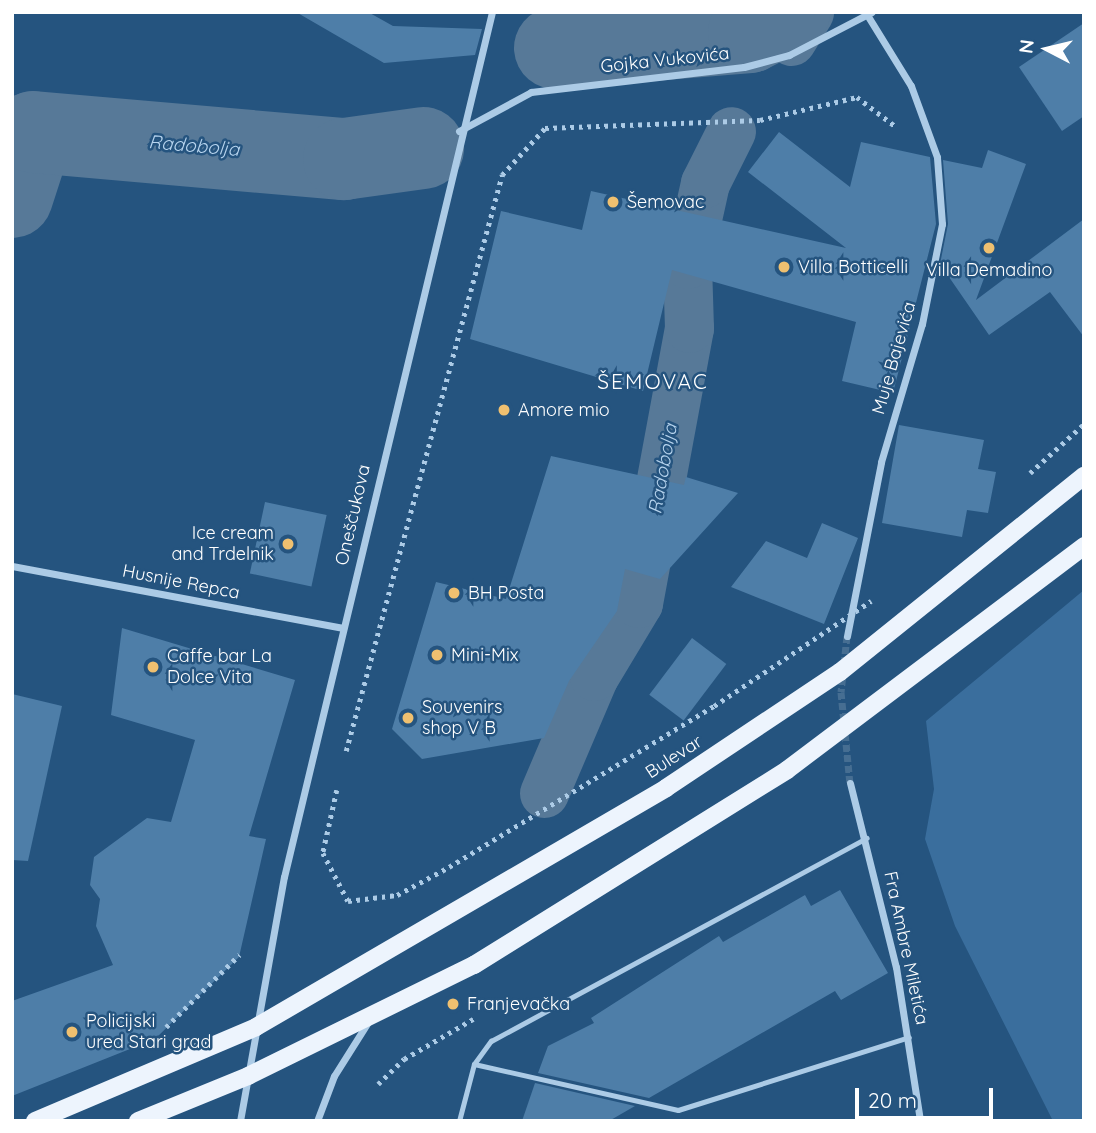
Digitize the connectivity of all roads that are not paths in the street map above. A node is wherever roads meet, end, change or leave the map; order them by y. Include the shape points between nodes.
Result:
1 (492, 12) edge
2 (870, 15) edge
3 (459, 131) junction
4 (1084, 476) edge
5 (1084, 545) edge
6 (12, 566) edge
7 (343, 628) junction
8 (847, 636) tunnel mouth
9 (850, 783) tunnel mouth
10 (867, 838) junction
11 (374, 1014) junction
12 (256, 1027) junction
13 (909, 1037) junction
14 (474, 1064) junction
15 (248, 1076) junction
16 (36, 1121) edge
17 (138, 1121) edge
18 (240, 1121) edge
19 (317, 1121) edge
20 (460, 1121) edge
21 (920, 1121) edge

1 - 3 street, Oneščukova
2 - 3 street, Gojka Vukovića via 789,55 744,67 531,92
2 - 8 street, Muje Bajevića via 911,86 937,157 942,224 922,324 881,462
3 - 7 street, Oneščukova
4 - 12 main road, Bulevar, bridge via 840,672 666,788
5 - 11 main road, bridge via 787,770 474,965
6 - 7 street, Husnije Repca
7 - 12 street, Oneščukova
9 - 10 street, Fra Ambre Miletića
10 - 13 street, Fra Ambre Miletića
10 - 14 lane via 491,1041
11 - 15 main road
11 - 19 street via 334,1076
12 - 15 street
12 - 16 main road, Bulevar
13 - 14 lane via 678,1110
13 - 21 street, Fra Ambre Miletića
14 - 20 lane
15 - 17 main road
15 - 18 street

